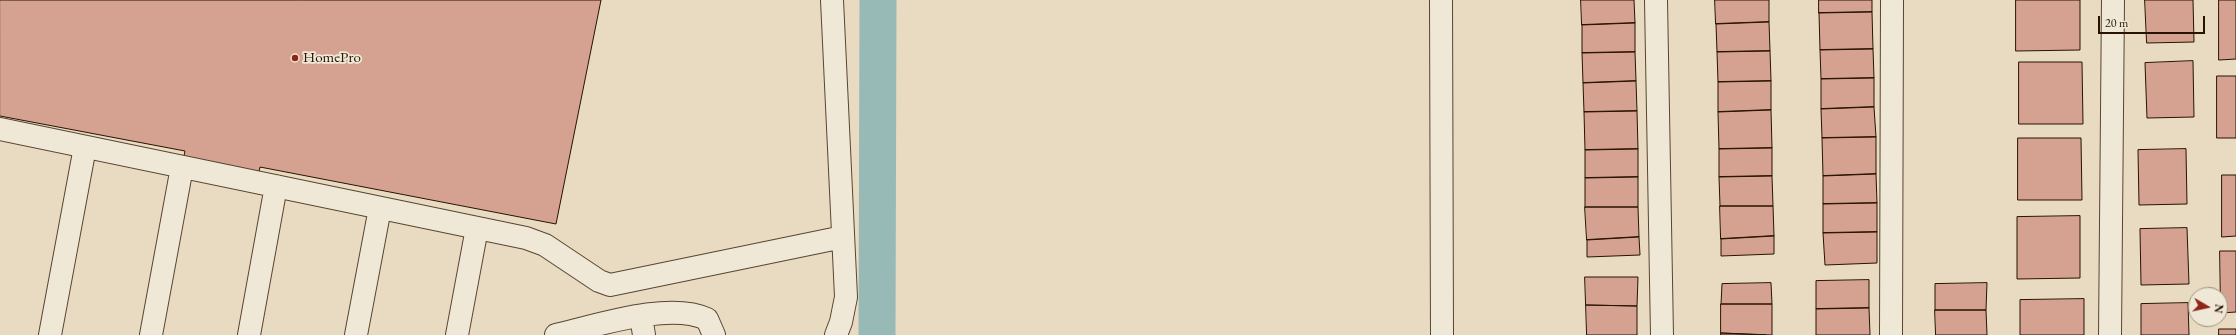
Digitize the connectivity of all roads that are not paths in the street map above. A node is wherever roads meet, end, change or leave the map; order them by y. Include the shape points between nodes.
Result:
1 (832, 0) edge
2 (1441, 0) edge
3 (1656, 0) edge
4 (1892, 0) edge
5 (2112, 0) edge
6 (0, 129) edge
7 (85, 147) junction
8 (182, 167) junction
9 (276, 186) junction
10 (380, 208) junction
11 (476, 228) junction
12 (843, 237) junction
13 (642, 326) edge
14 (50, 335) edge
15 (151, 335) edge
16 (249, 335) edge
17 (356, 335) edge
18 (457, 335) edge
19 (556, 335) edge
20 (714, 335) edge
21 (836, 335) edge
22 (1442, 335) edge
23 (1662, 335) edge
24 (1891, 335) edge
25 (2110, 335) edge

1 - 12 street
2 - 22 street
3 - 23 street
4 - 24 street
5 - 25 street
6 - 7 street
7 - 8 street
7 - 14 street
8 - 9 street
8 - 15 street
9 - 10 street
9 - 16 street
10 - 11 street
10 - 17 street
11 - 12 street via 539,243 599,281 610,285
11 - 18 street
12 - 21 street via 846,297
13 - 19 street
13 - 20 street via 670,312 707,319

